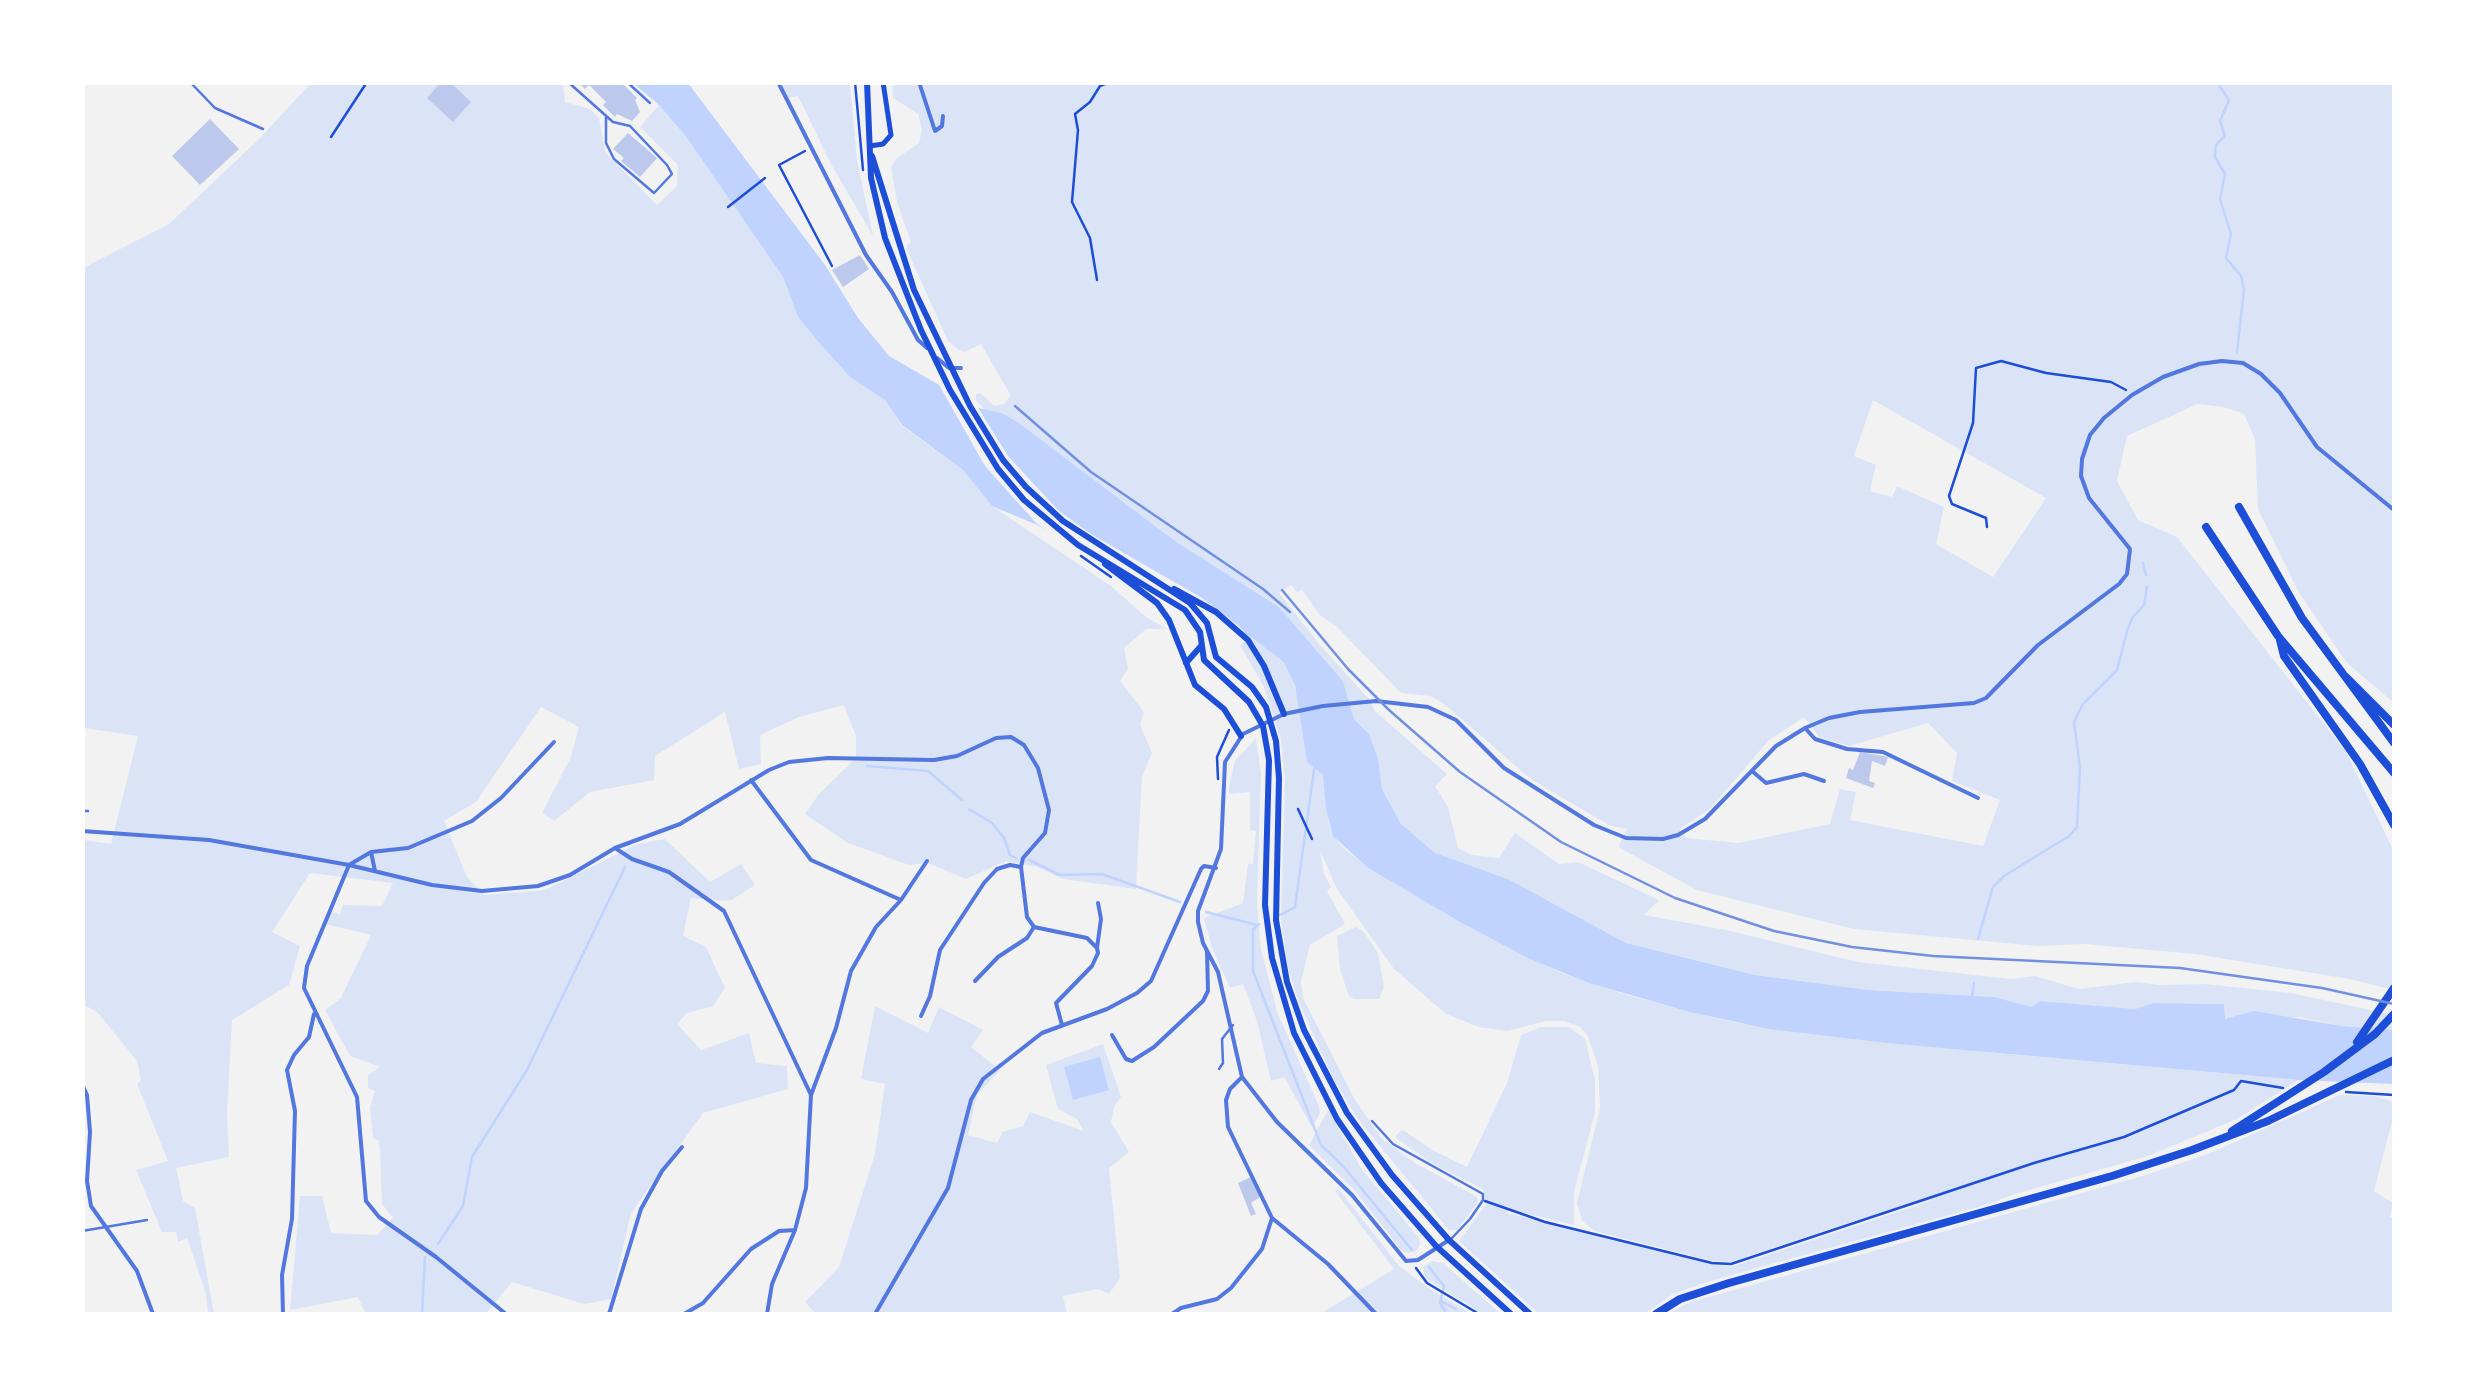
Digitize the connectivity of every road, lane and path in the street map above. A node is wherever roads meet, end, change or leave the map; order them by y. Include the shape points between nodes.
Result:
1 (190, 82) edge
2 (367, 82) edge
3 (568, 82) edge
4 (626, 82) edge
5 (778, 82) edge
6 (866, 82) edge
7 (883, 82) edge
8 (919, 82) edge
9 (1110, 82) edge
10 (650, 103) dead end
11 (942, 116) dead end
12 (606, 117) junction
13 (263, 130) dead end
14 (331, 137) dead end
15 (811, 147) junction
16 (871, 150) junction
17 (765, 178) dead end
18 (728, 207) dead end
19 (832, 266) dead end
20 (1097, 280) dead end
21 (961, 368) dead end
22 (2132, 394) junction
23 (2239, 507) dead end
24 (2394, 510) edge
25 (2206, 526) dead end
26 (1987, 528) dead end
27 (1084, 559) dead end
28 (1108, 577) dead end
29 (1131, 579) junction
30 (1169, 588) junction
31 (2278, 636) junction
32 (1202, 645) junction
33 (1213, 649) junction
34 (1223, 664) junction
35 (1208, 665) junction
36 (2338, 672) junction
37 (1284, 714) junction
38 (1229, 725) dead end
39 (2394, 725) edge
40 (1805, 728) junction
41 (1242, 735) junction
42 (554, 742) dead end
43 (2394, 743) edge
44 (1218, 754) dead end
45 (1752, 771) junction
46 (2394, 774) edge
47 (751, 780) junction
48 (1824, 781) dead end
49 (1978, 798) dead end
50 (1298, 810) dead end
51 (2394, 825) edge
52 (82, 830) edge
53 (1312, 839) dead end
54 (615, 848) junction
55 (371, 852) junction
56 (927, 861) dead end
57 (349, 865) junction
58 (1022, 867) junction
59 (1216, 868) junction
60 (376, 871) junction
61 (901, 900) junction
62 (1098, 903) dead end
63 (1034, 926) junction
64 (1098, 948) junction
65 (1207, 951) junction
66 (975, 981) dead end
67 (2394, 988) edge
68 (314, 1014) junction
69 (2394, 1014) edge
70 (921, 1016) dead end
71 (1062, 1025) junction
72 (1232, 1025) junction
73 (1112, 1034) dead end
74 (2350, 1052) junction
75 (2394, 1060) edge
76 (1220, 1069) dead end
77 (1242, 1077) junction
78 (2241, 1081) dead end
79 (82, 1084) edge
80 (811, 1096) junction
81 (1372, 1122) dead end
82 (2223, 1136) junction
83 (682, 1147) dead end
84 (1483, 1200) junction
85 (1272, 1218) junction
86 (147, 1220) dead end
87 (104, 1228) junction
88 (795, 1230) junction
89 (82, 1231) edge
90 (1450, 1240) junction
91 (1436, 1246) junction
92 (1413, 1262) junction
93 (153, 1314) edge
94 (283, 1314) edge
95 (506, 1314) edge
96 (610, 1314) edge
97 (684, 1314) edge
98 (767, 1314) edge
99 (876, 1314) edge
100 (1172, 1314) edge
101 (1376, 1314) edge
102 (1479, 1314) edge
103 (1511, 1314) edge
104 (1530, 1314) edge
105 (1656, 1314) edge

1 - 13 lane via 214,108
2 - 14 path
3 - 12 lane
4 - 10 lane
5 - 15 street
6 - 16 main road
7 - 16 main road via 891,135
8 - 11 street via 935,132
9 - 20 path via 1074,114 1072,202 1090,238
12 - 12 lane via 614,159 654,193 672,174 667,165 630,126
15 - 19 path via 779,165
15 - 21 street via 918,340 948,368
16 - 29 main road via 871,178 902,284 943,375 998,469 1024,500
16 - 30 main road via 930,327 1003,460 1062,522
17 - 18 path
22 - 24 street via 2198,364 2244,363 2280,393 2318,446
22 - 26 path via 2111,382 2001,361 1976,368 1973,424 1949,496 1952,504 1986,518
22 - 40 street via 2090,434 2082,458 2089,498 2130,549 2119,584 1974,704 1860,712
23 - 36 highway
25 - 31 highway
27 - 28 path
29 - 32 main road via 1192,618
29 - 41 main road via 1157,602 1195,685
30 - 33 main road via 1208,624
30 - 37 main road via 1216,612 1248,640
31 - 46 highway
31 - 51 highway via 2284,656
32 - 35 main road
32 - 35 main road via 1186,664
33 - 34 main road
33 - 35 main road
34 - 35 main road
34 - 90 main road via 1252,687 1272,724 1280,778 1276,920 1298,1015 1347,1114
35 - 91 main road via 1241,692 1263,726 1270,778 1265,905 1288,1017 1337,1119
36 - 39 highway
36 - 43 highway
37 - 41 street
37 - 45 street via 1376,701 1428,707 1456,720 1531,786 1626,838 1664,839 1694,827
38 - 44 path
40 - 45 street
40 - 49 street via 1815,739 1847,749 1883,752
41 - 59 street via 1225,762
42 - 55 street via 472,821 408,848
45 - 48 street via 1766,783 1804,774
47 - 54 street via 680,824
47 - 58 street via 790,762 934,760 1010,737 1038,768 1049,810 1044,833
47 - 61 street via 811,860
50 - 53 path
52 - 57 street via 208,840
54 - 60 street via 554,881 512,889 432,885
54 - 80 street via 668,872 724,911
55 - 57 street
55 - 60 street
56 - 61 street
57 - 60 street
57 - 68 street via 304,974
58 - 63 street via 1027,917
58 - 70 street via 997,870 984,883 940,950
59 - 65 street via 1198,912
59 - 71 street via 1201,869 1151,981
61 - 80 street via 851,971
62 - 64 street
63 - 64 street via 1087,938
63 - 66 street
64 - 71 street via 1098,959 1056,1004
65 - 72 street
65 - 73 street via 1203,1001 1154,1047 1132,1061
67 - 74 highway
68 - 94 street via 309,1037 287,1070 295,1111
68 - 95 street via 357,1097 369,1208
69 - 74 highway
71 - 99 street via 983,1079 948,1188
72 - 76 lane via 1222,1038
72 - 77 street
74 - 82 highway
75 - 82 highway
77 - 85 street via 1226,1100 1228,1127
77 - 92 street
78 - 84 path via 2150,1128 1731,1264 1545,1222
79 - 87 street via 90,1132 88,1194
80 - 88 street via 808,1178
81 - 84 lane via 1393,1144 1480,1192
82 - 105 highway via 2112,1176 1709,1289
83 - 96 street via 641,1210
84 - 90 lane
85 - 100 street via 1262,1249 1232,1288
85 - 101 street
86 - 87 lane
87 - 89 lane
87 - 93 street via 136,1271
88 - 97 street via 778,1231 750,1249
88 - 98 street
90 - 91 street
90 - 104 main road
91 - 92 street
91 - 103 main road
92 - 102 path via 1423,1280

